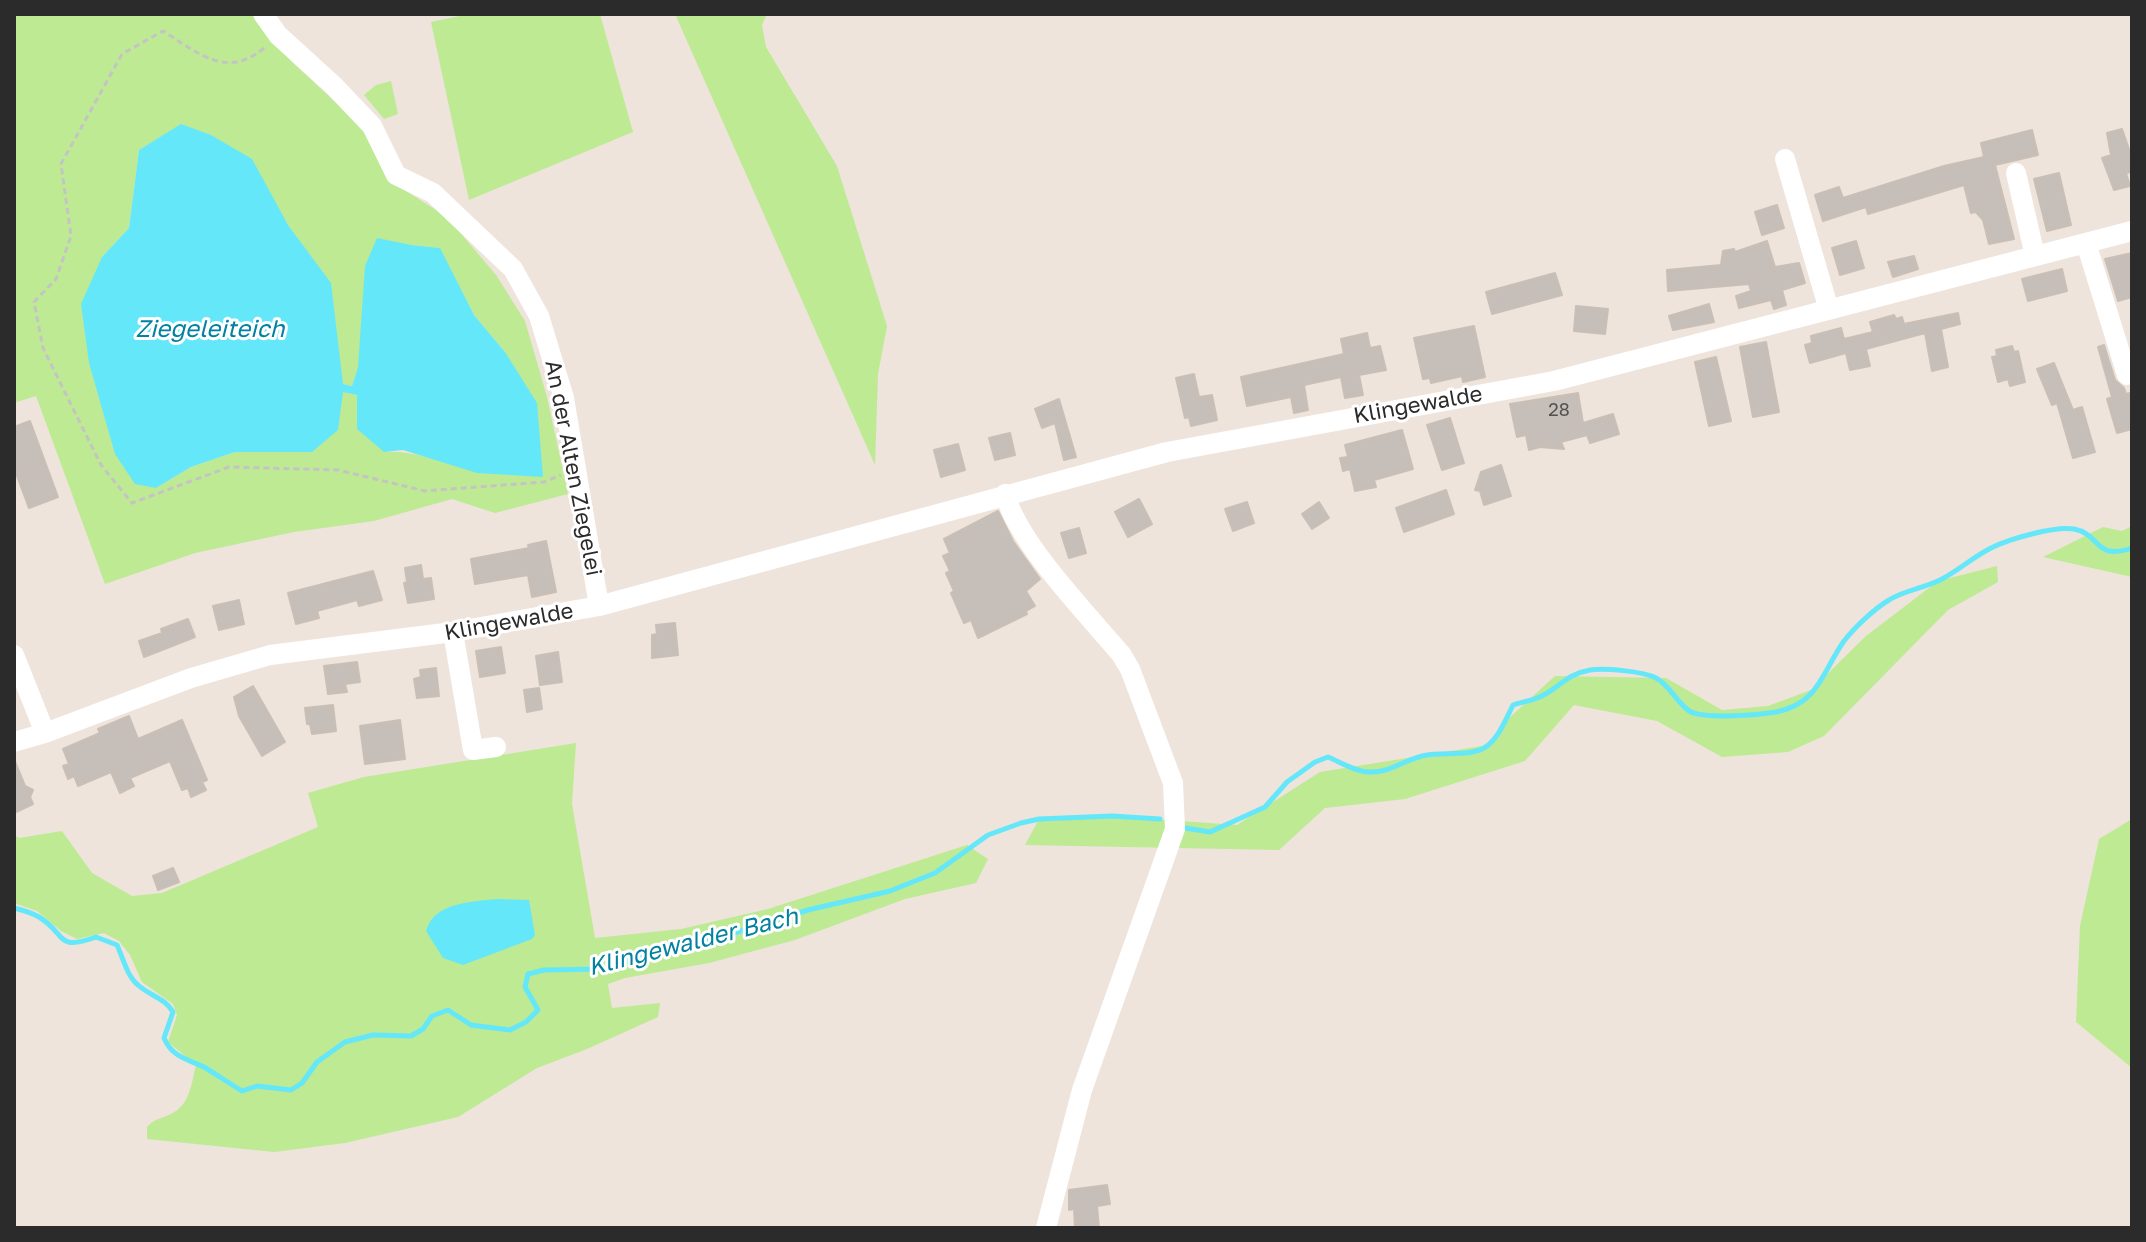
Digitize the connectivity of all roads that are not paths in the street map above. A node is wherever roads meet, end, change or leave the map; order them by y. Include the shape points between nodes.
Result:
1 (263, 14) edge
2 (1785, 159) dead end
3 (2016, 173) dead end
4 (2132, 231) edge
5 (2086, 243) junction
6 (2035, 256) junction
7 (1829, 310) junction
8 (2127, 375) dead end
9 (1005, 494) junction
10 (599, 606) junction
11 (453, 632) junction
12 (14, 655) edge
13 (45, 733) junction
14 (14, 742) edge
15 (496, 747) dead end
16 (1046, 1228) edge

1 - 10 street, An der Alten Ziegelei via 372,126 396,175 433,193 513,269 539,316 564,398
2 - 7 street
3 - 6 street
4 - 5 street, Klingewalde
5 - 6 street, Klingewalde
5 - 8 street
6 - 7 street, Klingewalde
7 - 9 street, Klingewalde via 1554,381 1167,452
9 - 10 street, Klingewalde
9 - 16 street via 1045,565 1121,654 1173,783 1175,829 1082,1090
10 - 11 street, Klingewalde
11 - 13 street, Klingewalde via 270,655 191,678
11 - 15 street via 473,750
12 - 13 street
13 - 14 street, Klingewalde

